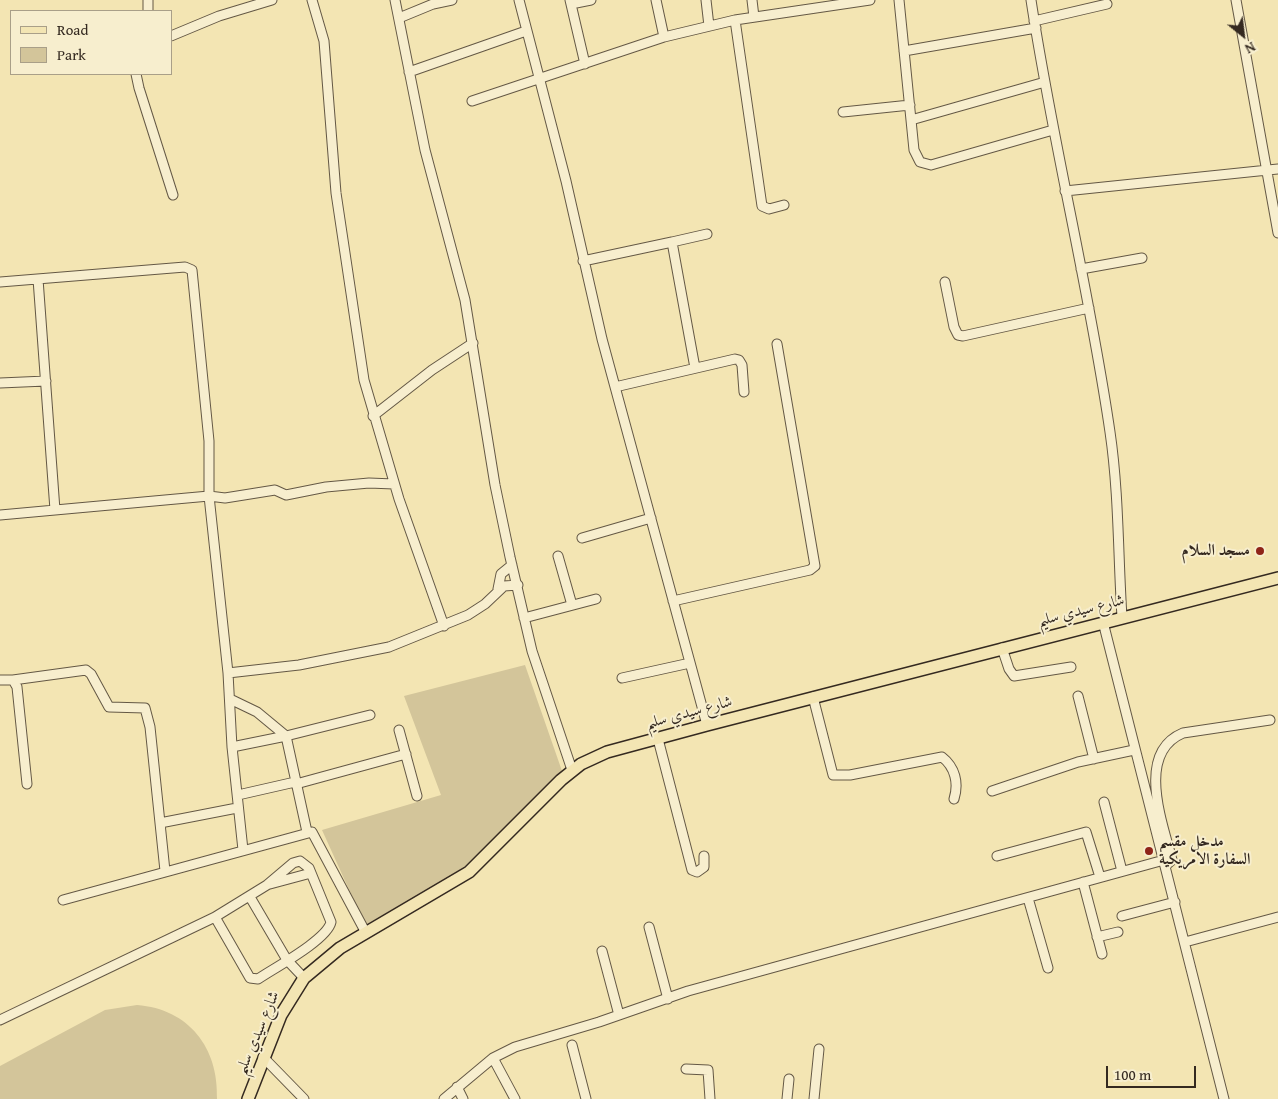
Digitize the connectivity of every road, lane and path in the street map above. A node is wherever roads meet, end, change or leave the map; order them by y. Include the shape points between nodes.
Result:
1 (272, 0) edge
2 (312, 0) edge
3 (395, 0) edge
4 (452, 0) edge
5 (519, 0) edge
6 (591, 0) edge
7 (656, 0) edge
8 (706, 0) edge
9 (752, 0) edge
10 (868, 0) edge
11 (899, 0) edge
12 (1031, 0) edge
13 (1236, 0) edge
14 (571, 2) edge
15 (818, 4) edge
16 (1107, 4) dead end
17 (754, 17) junction
18 (399, 18) junction
19 (735, 20) junction
20 (1035, 24) junction
21 (709, 26) junction
22 (526, 31) junction
23 (172, 36) edge
24 (664, 37) junction
25 (904, 52) junction
26 (585, 64) junction
27 (409, 72) junction
28 (136, 75) edge
29 (540, 79) junction
30 (1045, 82) junction
31 (472, 101) dead end
32 (910, 105) junction
33 (843, 112) dead end
34 (911, 120) junction
35 (1054, 130) junction
36 (1278, 169) edge
37 (1265, 170) junction
38 (1065, 191) junction
39 (173, 195) dead end
40 (784, 205) dead end
41 (1278, 233) edge
42 (707, 234) dead end
43 (672, 242) junction
44 (1142, 258) dead end
45 (583, 261) junction
46 (1081, 269) junction
47 (38, 279) junction
48 (0, 282) edge
49 (945, 282) dead end
50 (1089, 308) junction
51 (472, 343) junction
52 (777, 344) dead end
53 (695, 368) junction
54 (46, 381) junction
55 (0, 383) edge
56 (616, 387) junction
57 (744, 392) dead end
58 (373, 416) junction
59 (394, 484) junction
60 (209, 496) junction
61 (55, 510) junction
62 (0, 515) edge
63 (651, 518) junction
64 (582, 538) dead end
65 (558, 556) dead end
66 (512, 565) junction
67 (1278, 578) edge
68 (518, 585) junction
69 (498, 589) junction
70 (596, 599) dead end
71 (672, 601) junction
72 (572, 605) junction
73 (524, 618) junction
74 (1122, 618) junction
75 (1103, 622) junction
76 (444, 626) junction
77 (1002, 648) junction
78 (690, 663) junction
79 (1071, 666) dead end
80 (228, 673) junction
81 (622, 678) dead end
82 (0, 680) edge
83 (13, 680) junction
84 (1078, 696) dead end
85 (813, 697) junction
86 (230, 699) junction
87 (370, 715) dead end
88 (1270, 720) dead end
89 (707, 725) junction
90 (399, 730) dead end
91 (286, 736) junction
92 (658, 739) junction
93 (232, 747) junction
94 (1134, 750) junction
95 (406, 754) junction
96 (1094, 760) junction
97 (572, 770) junction
98 (295, 783) junction
99 (27, 784) dead end
100 (992, 792) dead end
101 (238, 795) junction
102 (417, 796) dead end
103 (954, 799) dead end
104 (1104, 802) dead end
105 (237, 808) junction
106 (160, 822) junction
107 (307, 832) junction
108 (242, 850) junction
109 (704, 856) dead end
110 (997, 856) dead end
111 (1165, 863) junction
112 (165, 870) junction
113 (1122, 871) junction
114 (311, 874) junction
115 (1100, 877) junction
116 (1083, 882) junction
117 (267, 885) junction
118 (250, 897) junction
119 (1028, 898) junction
120 (64, 900) dead end
121 (1174, 902) junction
122 (1122, 916) dead end
123 (1278, 917) edge
124 (215, 918) junction
125 (649, 927) dead end
126 (1118, 932) dead end
127 (366, 933) junction
128 (1097, 937) junction
129 (1185, 942) junction
130 (602, 951) dead end
131 (1102, 954) dead end
132 (287, 960) junction
133 (1048, 968) dead end
134 (304, 978) junction
135 (668, 998) junction
136 (619, 1015) junction
137 (0, 1020) edge
138 (572, 1046) dead end
139 (820, 1049) dead end
140 (263, 1057) junction
141 (493, 1058) junction
142 (686, 1069) dead end
143 (789, 1079) dead end
144 (457, 1088) junction
145 (248, 1099) edge
146 (304, 1099) edge
147 (444, 1099) edge
148 (463, 1099) edge
149 (515, 1099) edge
150 (586, 1099) edge
151 (710, 1099) edge
152 (787, 1099) edge
153 (814, 1099) edge
154 (1224, 1099) edge

1 - 23 street via 219,16
2 - 58 street via 324,41 340,226 364,380
3 - 18 street
4 - 18 street
5 - 22 street
6 - 14 street
7 - 24 street
8 - 21 street
9 - 17 street
10 - 15 street
11 - 25 street
12 - 20 street
13 - 37 street
14 - 26 street
15 - 17 street
16 - 20 street
17 - 19 street
18 - 27 street
19 - 21 street
19 - 40 street via 762,206 769,209
20 - 25 street
20 - 30 street
21 - 24 street
22 - 27 street
22 - 29 street
24 - 26 street
25 - 32 street
26 - 29 street
27 - 51 street via 425,150 458,269
28 - 39 street
29 - 31 street
29 - 45 street
30 - 34 street
30 - 35 street
32 - 33 street
32 - 34 street
34 - 35 street via 916,158 925,165
35 - 38 street
36 - 37 street
37 - 38 street
37 - 41 street
38 - 46 street
42 - 43 street
43 - 45 street
43 - 53 street
44 - 46 street
45 - 56 street
46 - 50 street
47 - 48 street
47 - 54 street
47 - 60 street via 185,267 192,270 209,441
49 - 50 street via 954,327 958,335 963,336
50 - 74 street via 1110,435
51 - 58 street
51 - 66 street via 495,485
52 - 71 street via 815,566 810,570
53 - 56 street
53 - 57 street via 739,360
54 - 55 street
54 - 61 street
56 - 63 street
58 - 59 street
59 - 60 street via 326,487 286,495 274,490 226,498
59 - 76 street
60 - 61 street
60 - 80 street
61 - 62 street
63 - 64 street
63 - 71 street
65 - 72 street
66 - 68 street
66 - 69 street via 501,574
67 - 74 main road, شارع سيدي سليم
68 - 69 street via 510,584
68 - 73 street
69 - 76 street via 477,609
70 - 72 street
71 - 78 street
72 - 73 street
73 - 97 street
74 - 75 main road, شارع سيدي سليم
75 - 77 main road, شارع سيدي سليم
75 - 94 street
76 - 80 street via 375,651 299,665
77 - 79 street via 1014,676
77 - 85 main road, شارع سيدي سليم
78 - 81 street
78 - 89 street
80 - 86 street
82 - 83 street
83 - 99 street via 18,692
83 - 106 street via 86,670 108,706 145,708
84 - 96 street
85 - 89 main road, شارع سيدي سليم
85 - 103 street via 833,775 850,775 942,757 955,773
86 - 91 street via 256,712
86 - 93 street
87 - 91 street
88 - 111 street via 1183,734 1173,738 1162,749 1156,771 1158,807 1172,860
89 - 92 main road, شارع سيدي سليم
90 - 95 street
91 - 93 street
91 - 98 street
92 - 97 main road, شارع سيدي سليم via 607,752
92 - 109 street via 694,872 704,867
93 - 101 street
94 - 96 street
94 - 111 street
95 - 98 street
95 - 102 street
96 - 100 street via 1078,762
97 - 127 main road, شارع سيدي سليم via 469,872
98 - 101 street
98 - 107 street
101 - 105 street
104 - 113 street
105 - 106 street
105 - 108 street
106 - 112 street
107 - 108 street
107 - 127 street via 315,834
108 - 112 street
110 - 115 street via 1086,832
111 - 113 street
111 - 121 street
112 - 120 street
113 - 115 street
114 - 117 street
114 - 117 street via 300,861
114 - 132 street via 331,922 330,927
115 - 116 street
116 - 119 street
116 - 128 street
117 - 118 street
118 - 124 street
118 - 132 street
119 - 133 street
119 - 135 street
121 - 122 street
121 - 129 street
123 - 129 street
124 - 132 street via 250,978 258,979
124 - 137 street
125 - 135 street
126 - 128 street
127 - 134 main road, شارع سيدي سليم via 328,956
128 - 131 street
129 - 154 street
130 - 136 street
132 - 134 street
134 - 140 main road, شارع سيدي سليم via 281,1015
135 - 136 street
136 - 141 street via 515,1047
138 - 150 street
139 - 153 street
140 - 145 main road, شارع سيدي سليم
140 - 146 street
141 - 144 street
141 - 149 street
142 - 151 street via 708,1070
143 - 152 street
144 - 147 street
144 - 148 street

